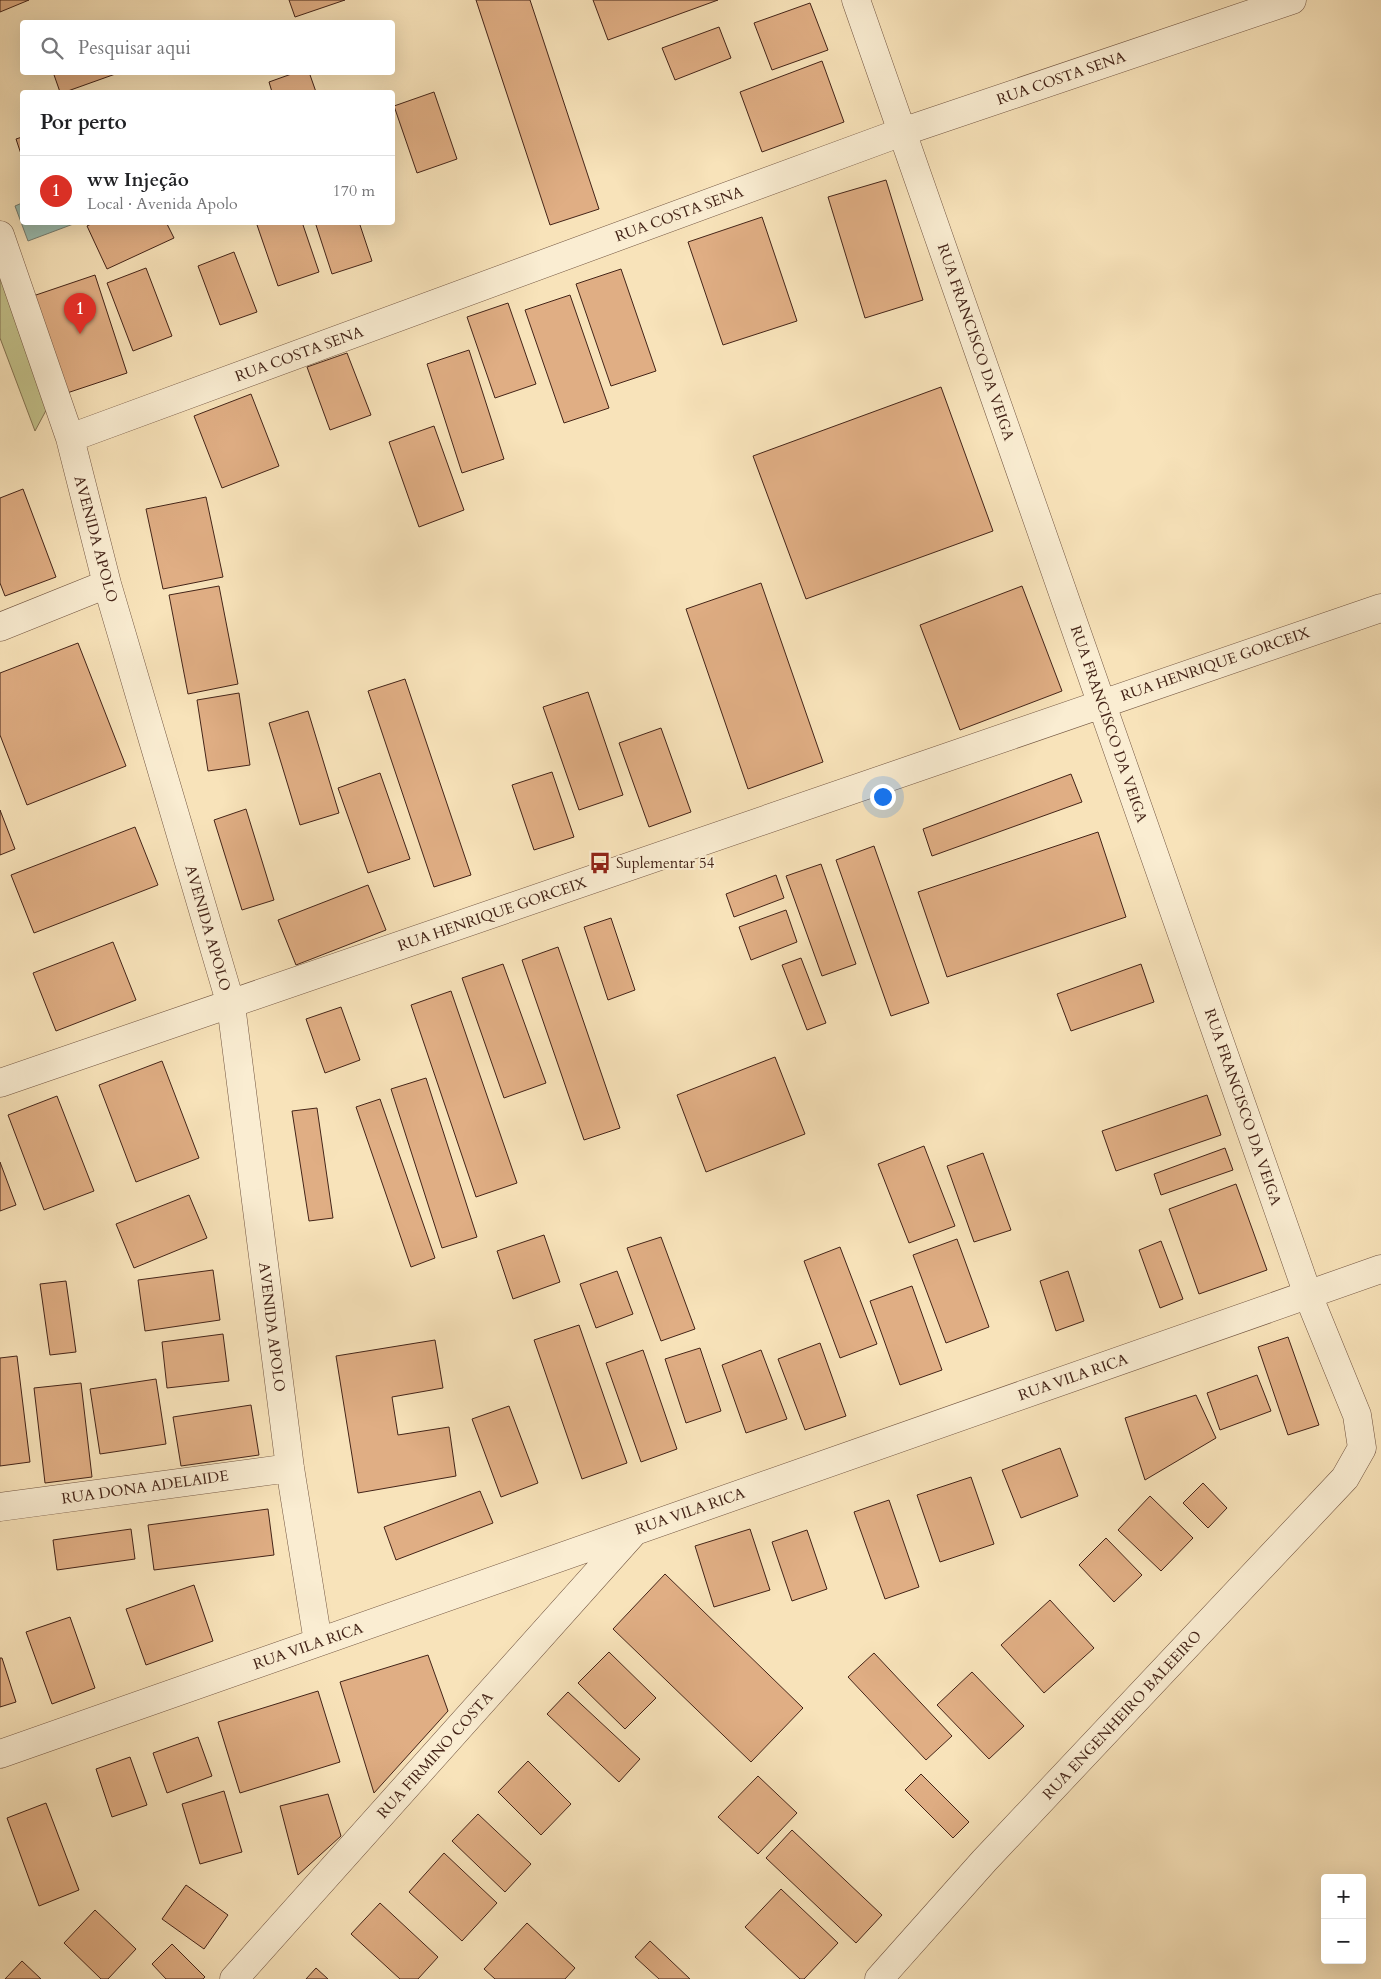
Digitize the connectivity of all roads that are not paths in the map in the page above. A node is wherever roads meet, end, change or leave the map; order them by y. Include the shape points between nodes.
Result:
1 (856, 0) edge
2 (1292, 0) edge
3 (902, 132) junction
4 (0, 235) edge
5 (70, 438) junction
6 (106, 584) junction
7 (1381, 608) edge
8 (0, 627) edge
9 (1101, 702) junction
10 (231, 1005) junction
11 (0, 1083) edge
12 (1381, 1269) edge
13 (1308, 1294) junction
14 (1362, 1448) joint
15 (290, 1468) junction
16 (0, 1507) edge
17 (636, 1530) junction
18 (318, 1642) junction
19 (0, 1754) edge
20 (234, 1979) edge
21 (879, 1979) edge

1 - 3 street, RUA FRANCISCO DA VEIGA
2 - 3 street, RUA COSTA SENA
3 - 5 street, RUA COSTA SENA
3 - 9 street, RUA FRANCISCO DA VEIGA
4 - 5 street, AVENIDA APOLO
5 - 6 street, AVENIDA APOLO
6 - 8 street
6 - 10 street, AVENIDA APOLO
7 - 9 street, RUA HENRIQUE GORCEIX
9 - 10 street, RUA HENRIQUE GORCEIX
9 - 13 street, RUA FRANCISCO DA VEIGA
10 - 11 street, RUA HENRIQUE GORCEIX
10 - 15 street, AVENIDA APOLO
12 - 13 street, RUA VILA RICA
13 - 14 street, RUA FRANCISCO DA VEIGA via 1357,1415
13 - 17 street, RUA VILA RICA
14 - 21 street, RUA ENGENHEIRO BALEEIRO via 1345,1478 984,1861
15 - 16 street, RUA DONA ADELAIDE
15 - 18 street, AVENIDA APOLO
17 - 18 street, RUA VILA RICA
17 - 20 street, RUA FIRMINO COSTA
18 - 19 street, RUA VILA RICA

